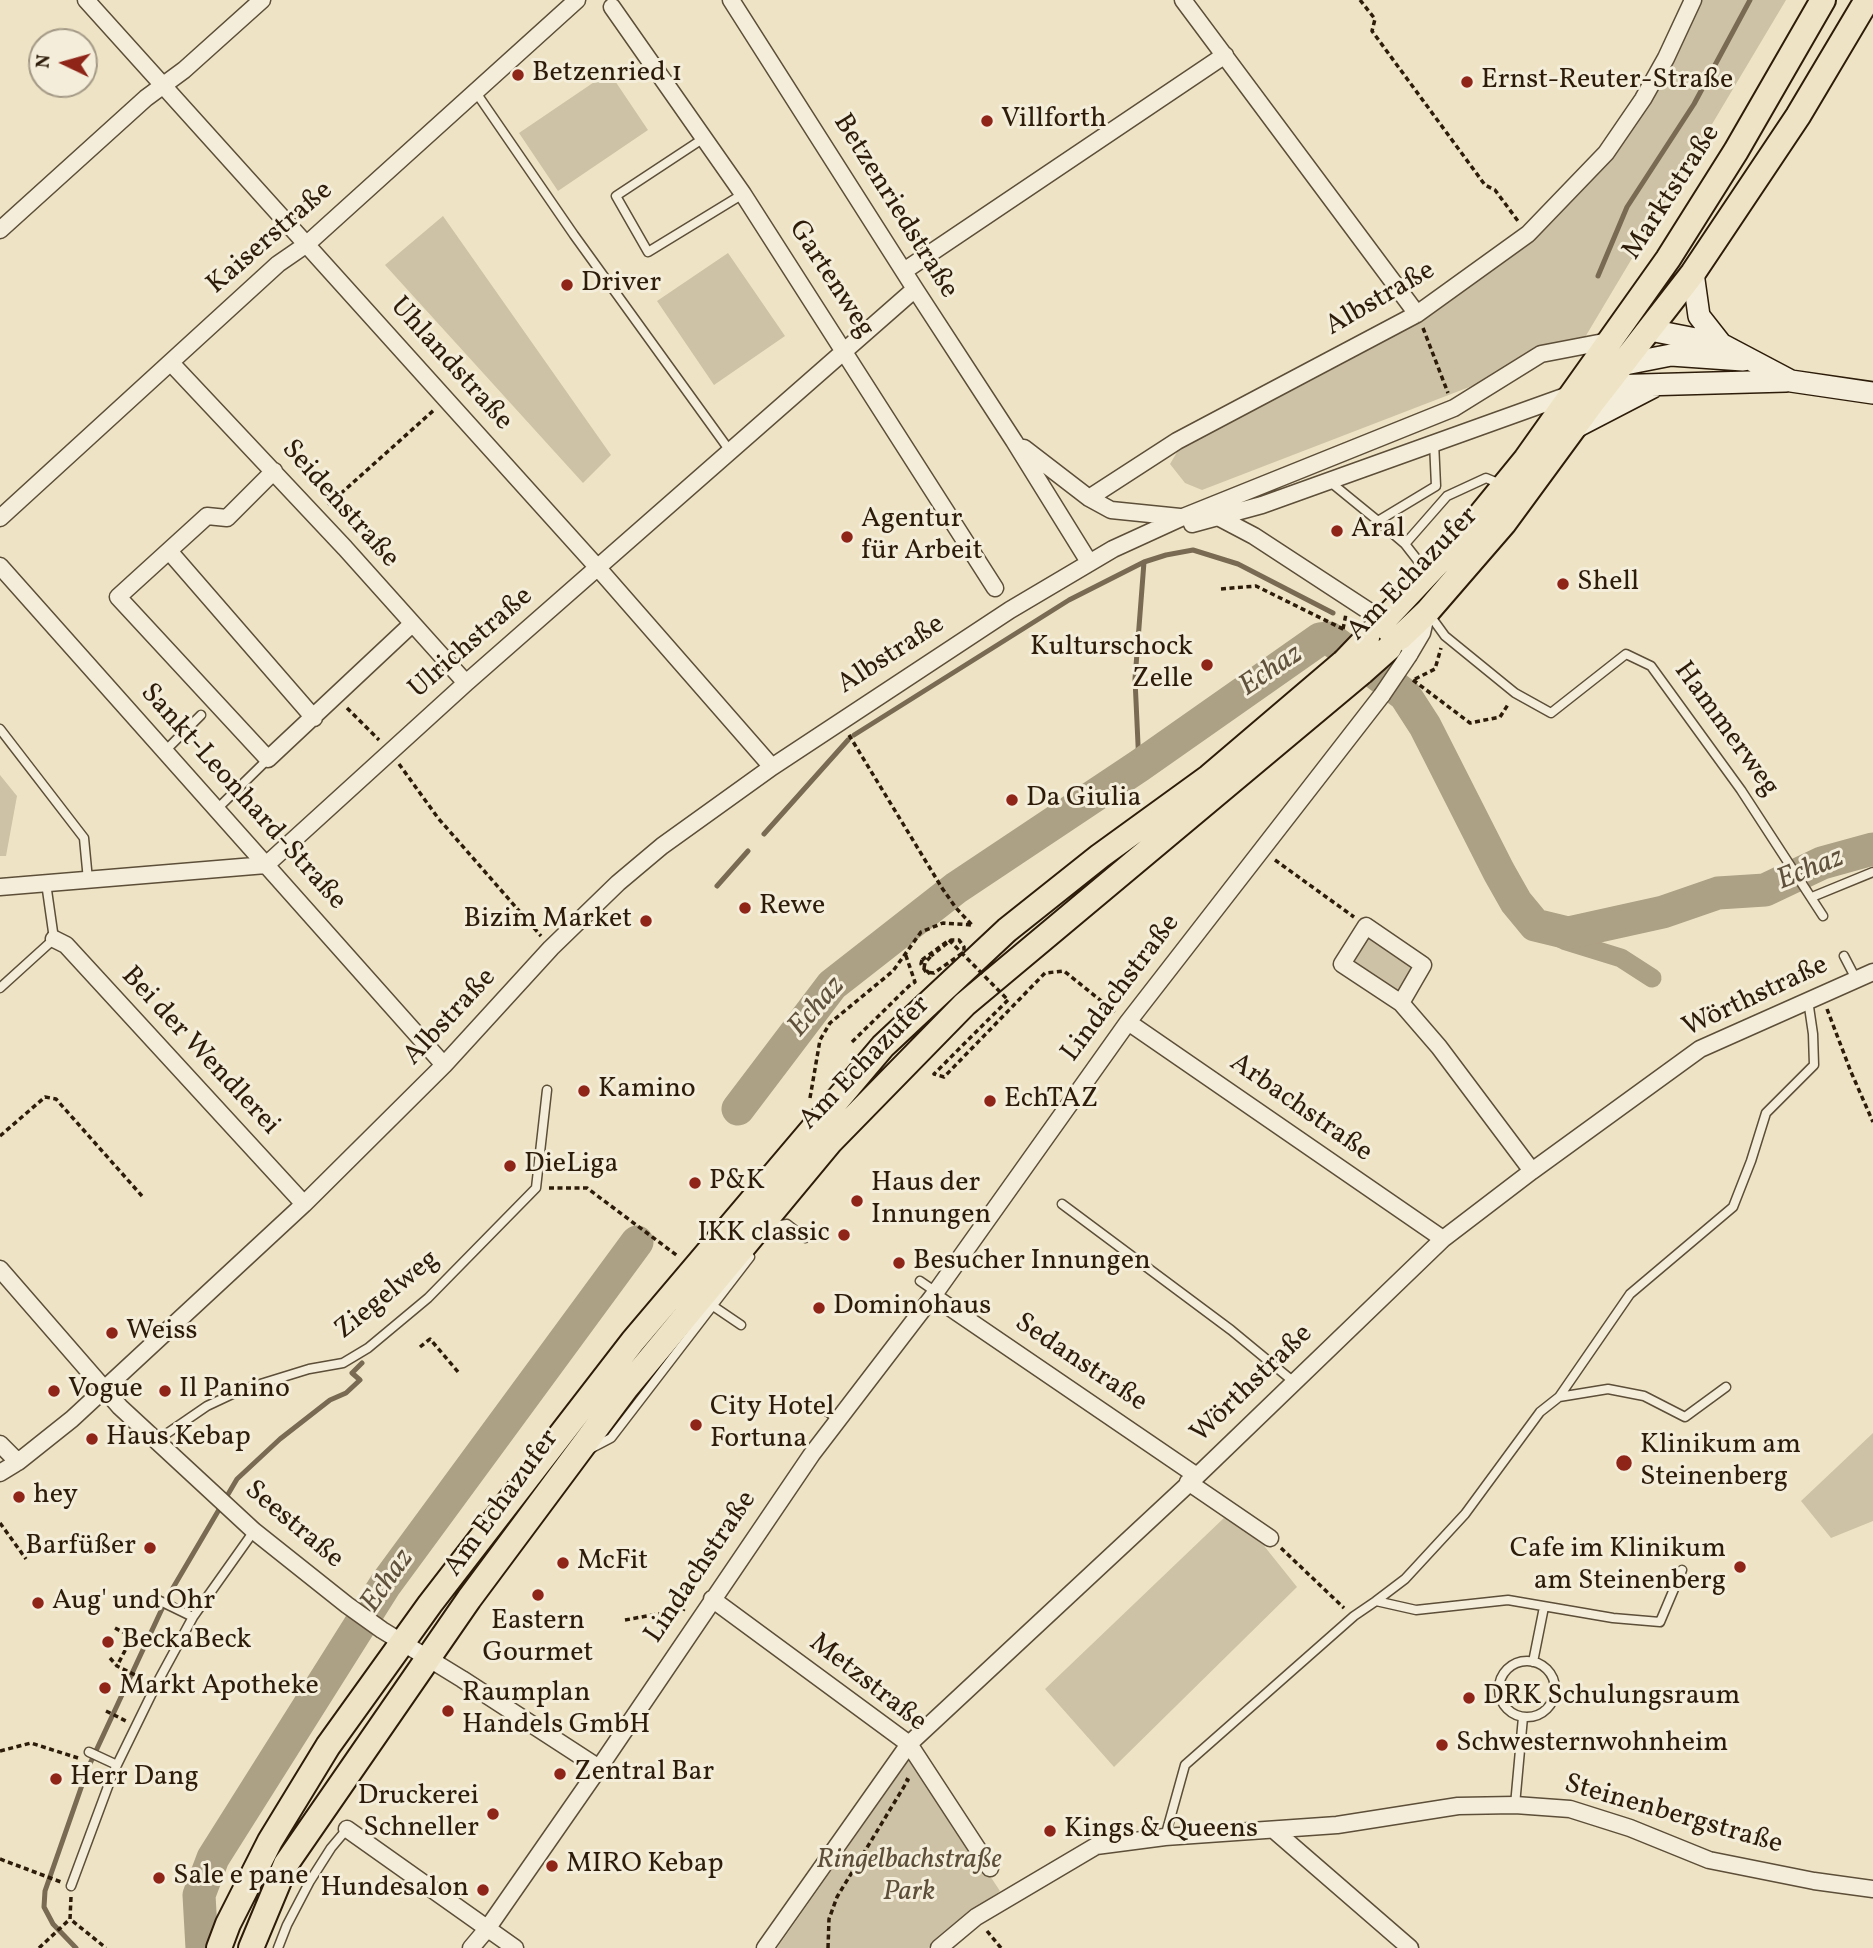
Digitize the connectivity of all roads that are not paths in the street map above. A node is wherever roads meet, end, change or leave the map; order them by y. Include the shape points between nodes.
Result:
1 (86, 0) edge
2 (262, 0) edge
3 (577, 0) edge
4 (731, 0) edge
5 (1183, 0) edge
6 (1693, 0) edge
7 (1823, 0) edge
8 (1867, 0) edge
9 (612, 7) dead end
10 (1225, 55) junction
11 (163, 85) junction
12 (475, 91) junction
13 (705, 137) junction
14 (743, 194) junction
15 (0, 230) edge
16 (307, 244) junction
17 (904, 271) junction
18 (1693, 273) junction
19 (915, 289) junction
20 (1417, 314) junction
21 (1650, 330) junction
22 (1608, 341) junction
23 (1721, 344) junction
24 (844, 350) junction
25 (1750, 360) junction
26 (1624, 363) junction
27 (172, 364) junction
28 (1791, 381) junction
29 (1588, 384) junction
30 (1658, 384) junction
31 (1873, 393) edge
32 (1574, 428) junction
33 (1014, 441) junction
34 (1434, 442) junction
35 (730, 451) junction
36 (274, 471) junction
37 (1329, 481) junction
38 (1506, 486) junction
39 (1089, 498) junction
40 (1262, 505) junction
41 (1216, 516) junction
42 (1183, 517) junction
43 (0, 519) edge
44 (1378, 521) junction
45 (1254, 536) junction
46 (1405, 544) junction
47 (1112, 549) junction
48 (169, 551) junction
49 (1089, 562) junction
50 (0, 566) edge
51 (598, 568) junction
52 (1429, 574) junction
53 (995, 588) dead end
54 (1427, 612) junction
55 (412, 624) junction
56 (1387, 640) junction
57 (1353, 667) junction
58 (466, 683) junction
59 (201, 715) dead end
60 (314, 718) junction
61 (0, 729) edge
62 (165, 751) junction
63 (268, 759) junction
64 (772, 767) junction
65 (217, 809) junction
66 (266, 865) junction
67 (1873, 872) edge
68 (88, 880) junction
69 (46, 883) junction
70 (0, 887) edge
71 (1810, 893) junction
72 (1822, 916) dead end
73 (54, 939) junction
74 (1844, 956) dead end
75 (1873, 972) edge
76 (1856, 979) junction
77 (0, 988) edge
78 (1808, 1000) junction
79 (1401, 1003) junction
80 (1128, 1023) junction
81 (444, 1065) junction
82 (547, 1090) dead end
83 (830, 1142) junction
84 (1532, 1171) junction
85 (304, 1204) junction
86 (1062, 1204) dead end
87 (774, 1226) junction
88 (766, 1236) dead end
89 (805, 1237) dead end
90 (1443, 1239) junction
91 (758, 1246) dead end
92 (0, 1269) edge
93 (920, 1280) dead end
94 (935, 1294) junction
95 (713, 1306) junction
96 (741, 1325) dead end
97 (1294, 1382) junction
98 (1726, 1387) dead end
99 (104, 1389) junction
100 (1559, 1397) junction
101 (819, 1406) dead end
102 (838, 1419) junction
103 (156, 1441) junction
104 (0, 1444) edge
105 (573, 1458) junction
106 (18, 1462) junction
107 (0, 1473) edge
108 (1193, 1479) junction
109 (254, 1531) junction
110 (1270, 1538) road end
111 (1682, 1570) dead end
112 (156, 1599) dead end
113 (712, 1599) junction
114 (1376, 1601) junction
115 (1545, 1607) junction
116 (193, 1618) junction
117 (392, 1637) junction
118 (428, 1658) junction
119 (1533, 1662) junction
120 (1522, 1717) junction
121 (909, 1744) junction
122 (86, 1756) road end
123 (117, 1765) junction
124 (599, 1768) junction
125 (1516, 1805) junction
126 (347, 1829) joint
127 (1275, 1830) junction
128 (1165, 1837) junction
129 (990, 1868) dead end
130 (71, 1886) road end
131 (1873, 1889) edge
132 (487, 1929) junction
133 (219, 1948) edge
134 (251, 1948) edge
135 (278, 1948) edge
136 (471, 1948) edge
137 (515, 1948) edge
138 (765, 1948) edge
139 (939, 1948) edge
140 (1410, 1948) edge

1 - 11 street, Uhlandstraße
2 - 11 street
3 - 12 street, Kaiserstraße
4 - 17 street, Betzenriedstraße
5 - 10 street
6 - 20 street, Albstraße via 1643,99 1606,153 1528,234
7 - 22 main road, Marktstraße via 1736,151
8 - 18 main road, Marktstraße via 1798,116
9 - 13 street, Gartenweg
10 - 17 street
10 - 20 street
11 - 15 street
11 - 16 street, Uhlandstraße
12 - 16 street, Kaiserstraße
12 - 35 lane
13 - 14 street, Gartenweg
13 - 14 lane via 616,196 648,252
14 - 24 street, Gartenweg
16 - 27 street, Kaiserstraße via 278,264
16 - 51 street, Uhlandstraße
17 - 19 street, Betzenriedstraße
18 - 21 main road, Marktstraße
18 - 23 main road via 1699,316
19 - 24 street, Ulrichstraße
19 - 33 street, Betzenriedstraße
20 - 39 street, Albstraße via 1177,441
21 - 22 street, Albstraße
21 - 23 main road
21 - 26 main road, Am Echazufer
22 - 29 main road, Am Echazufer
22 - 42 street, Albstraße via 1541,354 1454,408
23 - 25 main road
24 - 35 street, Ulrichstraße
24 - 53 street, Gartenweg
25 - 26 main road via 1671,355
25 - 28 main road
26 - 29 main road, Am Echazufer
27 - 36 street, Seidenstraße
27 - 43 street, Kaiserstraße
28 - 30 main road
28 - 31 main road
29 - 30 main road
29 - 32 main road, Am Echazufer
29 - 34 street, Albstraße
29 - 38 main road, Am Echazufer
30 - 32 main road
32 - 54 main road, Am Echazufer via 1504,523
33 - 39 street, Betzenriedstraße
33 - 49 street, Betzenriedstraße
34 - 37 street, Albstraße
34 - 44 lane via 1436,486
35 - 51 street, Ulrichstraße
36 - 48 street, Sankt-Leonhard-Straße via 227,518 207,516
36 - 55 street, Seidenstraße
37 - 40 street, Albstraße
37 - 44 lane
38 - 46 lane via 1486,478 1447,496
38 - 52 main road, Am Echazufer
39 - 42 street, Albstraße via 1111,510
40 - 41 street, Albstraße
40 - 45 street
41 - 45 street
41 - 47 street, Albstraße
42 - 47 street, Albstraße
44 - 46 lane
45 - 56 street
46 - 52 lane
47 - 49 street, Albstraße
48 - 60 street
48 - 63 street, Sankt-Leonhard-Straße via 118,597
49 - 64 street, Albstraße
50 - 62 street, Sankt-Leonhard-Straße
51 - 58 street, Ulrichstraße
51 - 64 street, Uhlandstraße
52 - 56 main road, Am Echazufer
54 - 56 main road, Am Echazufer
54 - 71 lane, Hammerweg via 1445,636 1515,693 1551,713 1626,654 1651,666
55 - 58 street, Seidenstraße
55 - 60 street, Ulrichstraße
56 - 57 main road, Am Echazufer, bridge
56 - 80 street, Lindachstraße, bridge via 1382,695
57 - 83 main road, Am Echazufer via 965,1004
57 - 117 main road, Am Echazufer via 1007,930 883,1046 633,1341 439,1593
58 - 66 street, Ulrichstraße
59 - 62 lane
60 - 63 street, Ulrichstraße
61 - 68 lane via 84,838
62 - 65 street, Sankt-Leonhard-Straße
63 - 65 lane
64 - 81 street, Albstraße via 618,883 551,948
65 - 66 street, Sankt-Leonhard-Straße
66 - 68 street
66 - 81 street, Sankt-Leonhard-Straße
67 - 71 lane
68 - 69 street
69 - 70 street
69 - 73 lane
71 - 72 lane
73 - 77 lane
73 - 85 street, Bei der Wendlerei via 66,945
74 - 76 lane
75 - 76 street, Wörthstraße
76 - 78 street, Wörthstraße
78 - 84 street, Wörthstraße via 1700,1049
78 - 100 lane via 1814,1065 1766,1113 1733,1207 1630,1294
79 - 79 street via 1342,964 1366,926 1423,965
79 - 84 street
80 - 90 street, Arbachstraße
80 - 94 street, Lindachstraße
81 - 85 street, Albstraße
82 - 103 lane, Ziegelweg via 536,1188 428,1298 343,1363 309,1368 241,1390 207,1406
83 - 87 lane
83 - 105 main road, Am Echazufer
84 - 90 street, Wörthstraße
85 - 99 street, Albstraße
86 - 97 lane
87 - 88 lane
87 - 89 lane via 787,1224
90 - 97 street, Wörthstraße
91 - 95 lane
92 - 99 street, Seestraße
93 - 94 lane
94 - 102 street, Lindachstraße
94 - 108 street, Sedanstraße
95 - 96 lane
95 - 105 lane via 611,1438
97 - 108 street, Wörthstraße
98 - 100 lane via 1685,1417 1644,1396 1608,1389
99 - 103 street, Seestraße
99 - 106 street, Albstraße
100 - 114 lane via 1540,1412 1465,1514 1405,1578
101 - 102 lane
102 - 113 street, Lindachstraße
103 - 109 street, Seestraße
104 - 106 street
105 - 118 main road, Am Echazufer
106 - 107 street, Albstraße
108 - 110 street, Sedanstraße
108 - 121 street, Wörthstraße
109 - 116 lane
109 - 117 street, Seestraße
111 - 115 lane via 1660,1622
112 - 116 lane
113 - 121 street, Metzstraße
113 - 124 street, Lindachstraße
114 - 115 lane via 1416,1610 1507,1600
114 - 128 lane via 1185,1765
115 - 119 lane
116 - 123 lane
117 - 118 street, Seestraße
117 - 133 main road, Am Echazufer via 270,1841
118 - 124 street, Seestraße
118 - 134 main road, Am Echazufer via 286,1864
119 - 120 lane via 1513,1666 1503,1676 1500,1688 1505,1705
119 - 120 lane via 1552,1675 1556,1692 1550,1707 1539,1715
120 - 125 lane
121 - 129 street, Metzstraße
121 - 138 street, Wörthstraße
122 - 123 lane
123 - 130 lane
124 - 132 street, Lindachstraße
125 - 127 street, Steinenbergstraße via 1458,1806
125 - 131 street, Steinenbergstraße via 1570,1809 1709,1860
126 - 132 street
126 - 135 lane via 310,1881
127 - 128 street, Steinenbergstraße
127 - 140 street
128 - 139 street, Steinenbergstraße via 1096,1846 976,1917
132 - 136 street, Lindachstraße
132 - 137 street

